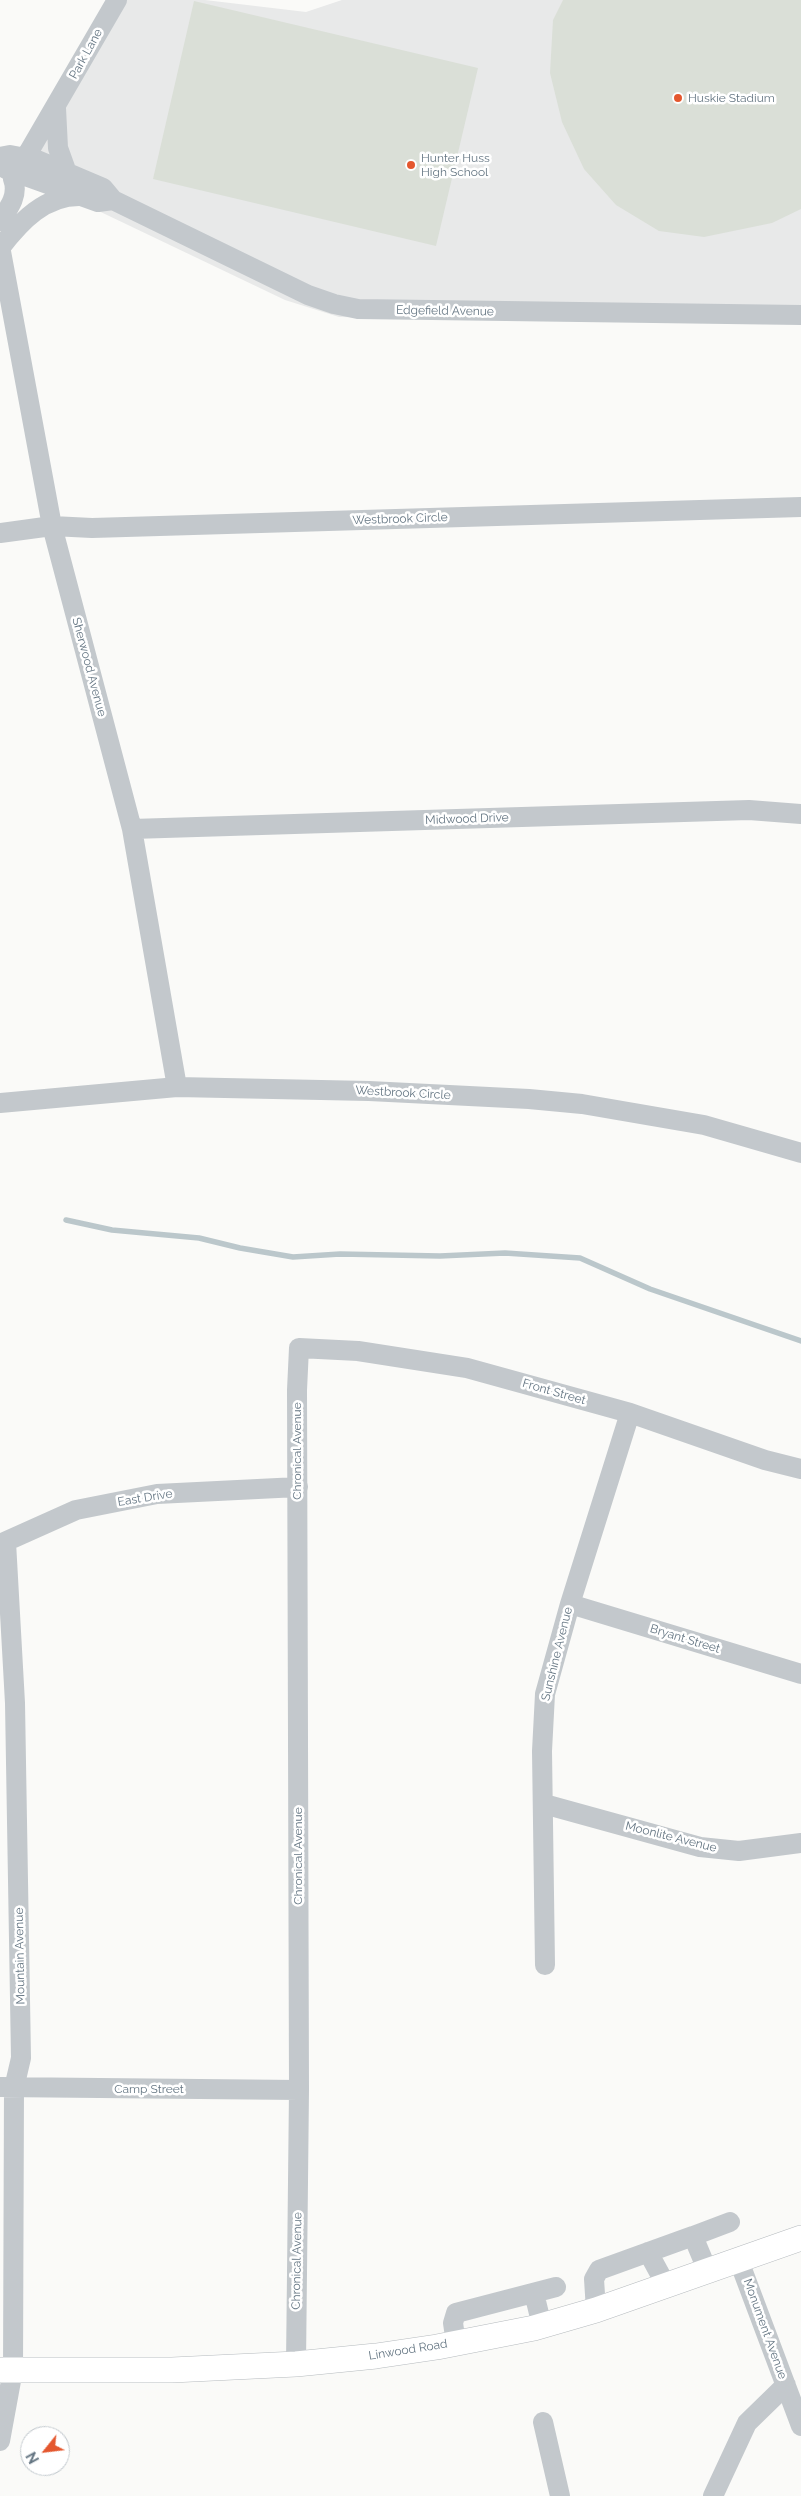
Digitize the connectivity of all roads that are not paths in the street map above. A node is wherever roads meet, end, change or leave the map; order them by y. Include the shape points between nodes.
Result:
1 (117, 0) edge
2 (56, 108) junction
3 (0, 157) edge
4 (67, 173) junction
5 (11, 174) edge
6 (82, 196) junction
7 (113, 200) junction
8 (0, 221) edge
9 (0, 247) edge
10 (801, 315) edge
11 (801, 507) edge
12 (52, 526) junction
13 (0, 533) edge
14 (801, 814) edge
15 (132, 829) junction
16 (177, 1087) junction
17 (0, 1103) edge
18 (801, 1153) edge
19 (299, 1348) joint
20 (630, 1413) junction
21 (801, 1469) edge
22 (298, 1486) junction
23 (3, 1543) edge
24 (570, 1604) junction
25 (801, 1674) edge
26 (544, 1804) junction
27 (801, 1843) edge
28 (545, 1965) dead end
29 (7, 2088) edge
30 (298, 2090) junction
31 (730, 2222) dead end
32 (693, 2236) junction
33 (801, 2238) edge
34 (648, 2252) junction
35 (739, 2261) junction
36 (708, 2272) junction
37 (667, 2286) junction
38 (556, 2287) dead end
39 (534, 2293) junction
40 (596, 2310) junction
41 (542, 2326) junction
42 (456, 2343) junction
43 (296, 2364) junction
44 (7, 2370) edge
45 (786, 2385) junction
46 (543, 2422) dead end
47 (801, 2426) edge
48 (0, 2442) edge
49 (560, 2496) edge
50 (713, 2496) edge

1 - 2 street, Park Lane
2 - 4 street via 58,148
2 - 5 street, Park Lane
3 - 5 street, Edgefield Avenue via 10,155
4 - 5 street, Edgefield Avenue via 37,160
4 - 7 street, Edgefield Avenue via 103,188
5 - 6 street, Edgefield Avenue
5 - 8 street via 16,187 14,198
6 - 7 street, Edgefield Avenue via 98,202
6 - 9 street, Edgefield Avenue via 61,199 31,212
7 - 10 street, Edgefield Avenue via 308,295 358,309
9 - 12 street, Sherwood Avenue
11 - 12 street, Westbrook Circle via 102,528
12 - 13 street, Westbrook Circle
12 - 15 street, Sherwood Avenue
14 - 15 street, Midwood Drive via 748,810
15 - 16 street, Sherwood Avenue
16 - 17 street, Westbrook Circle
16 - 18 street, Westbrook Circle via 369,1090 582,1104 704,1125
19 - 20 street, Front Street via 358,1351 467,1368
19 - 22 street, Chronical Avenue
20 - 21 street, Front Street via 765,1460
20 - 24 street, Sunshine Avenue
22 - 23 street, East Drive via 157,1494 76,1510
22 - 30 street, Chronical Avenue
23 - 29 street, Mountain Avenue via 15,1703 21,2048 21,2058
24 - 25 street, Bryant Street
24 - 26 street, Sunshine Avenue via 545,1694
26 - 27 street, Moonlite Avenue via 700,1847 739,1852
26 - 28 street, Sunshine Avenue
29 - 30 street, Camp Street
29 - 44 street, Mountain Avenue
30 - 43 street, Chronical Avenue
31 - 32 street
32 - 34 street
32 - 36 street
33 - 35 main road, Linwood Road
34 - 37 street
34 - 40 street via 599,2270 594,2279
35 - 36 main road, Linwood Road
35 - 45 street, Monument Avenue
36 - 37 main road, Linwood Road
37 - 40 main road, Linwood Road
38 - 39 street
39 - 41 street
39 - 42 street via 456,2313 453,2324
40 - 41 main road, Linwood Road
41 - 42 main road, Linwood Road
42 - 43 main road, Linwood Road
43 - 44 main road, Linwood Road via 172,2370
44 - 48 street, Mountain Avenue
45 - 47 street, Monument Avenue
45 - 50 street via 747,2423
46 - 49 street

